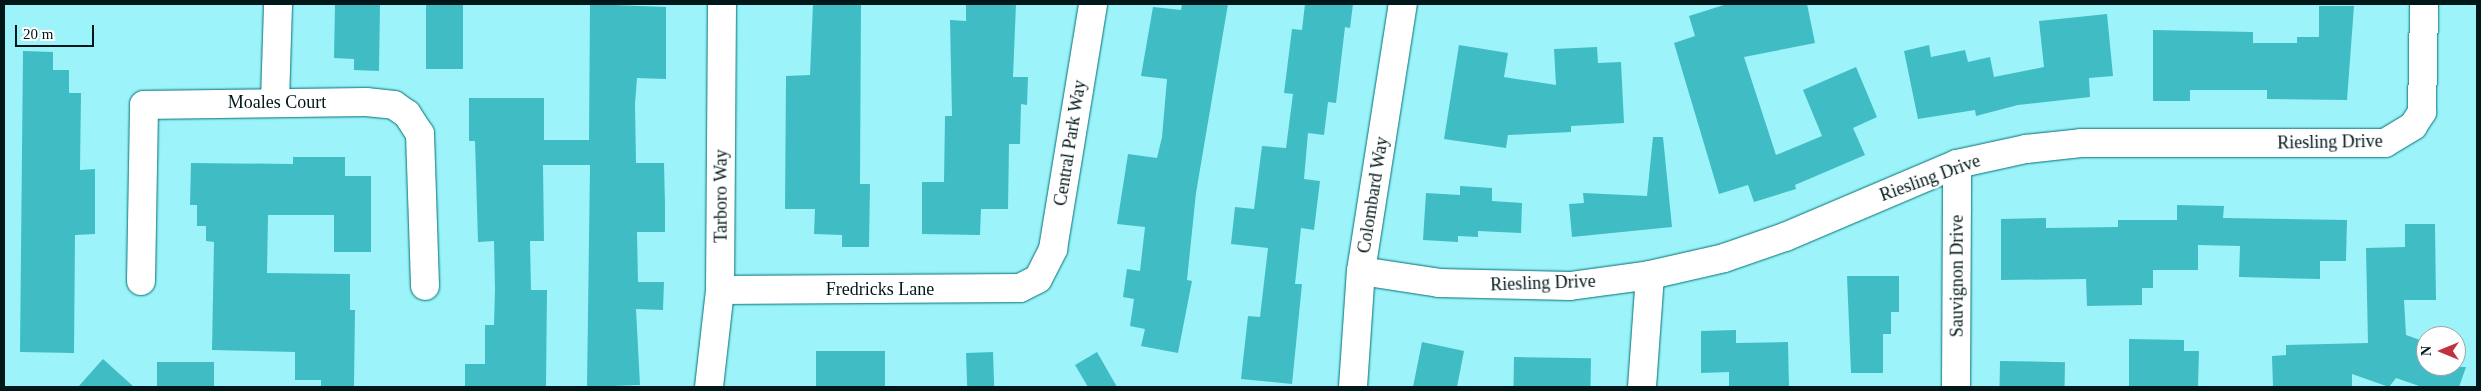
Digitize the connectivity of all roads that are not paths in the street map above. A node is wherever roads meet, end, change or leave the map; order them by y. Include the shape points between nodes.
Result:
1 (278, 4) edge
2 (722, 4) edge
3 (1093, 4) edge
4 (1403, 4) edge
5 (2424, 4) edge
6 (276, 101) junction
7 (1957, 164) junction
8 (1362, 271) junction
9 (1650, 275) junction
10 (1038, 278) joint
11 (141, 281) dead end
12 (425, 286) dead end
13 (720, 290) junction
14 (709, 387) edge
15 (1353, 387) edge
16 (1642, 387) edge
17 (1956, 387) edge

1 - 6 street
2 - 13 street, Tarboro Way
3 - 10 street, Central Park Way via 1053,249
4 - 8 street, Colombard Way
5 - 7 street, Riesling Drive via 2422,112 2413,126 2385,143 2081,144 2026,149
6 - 11 street, Moales Court via 144,105
6 - 12 street, Moales Court via 394,105 407,114 420,134
7 - 9 street, Riesling Drive via 1786,237 1724,258
7 - 17 street, Sauvignon Drive
8 - 9 street, Riesling Drive via 1439,283 1504,287 1570,286
8 - 15 street, Colombard Way
9 - 16 street
10 - 13 street, Fredricks Lane via 1020,288
13 - 14 street, Tarboro Way

